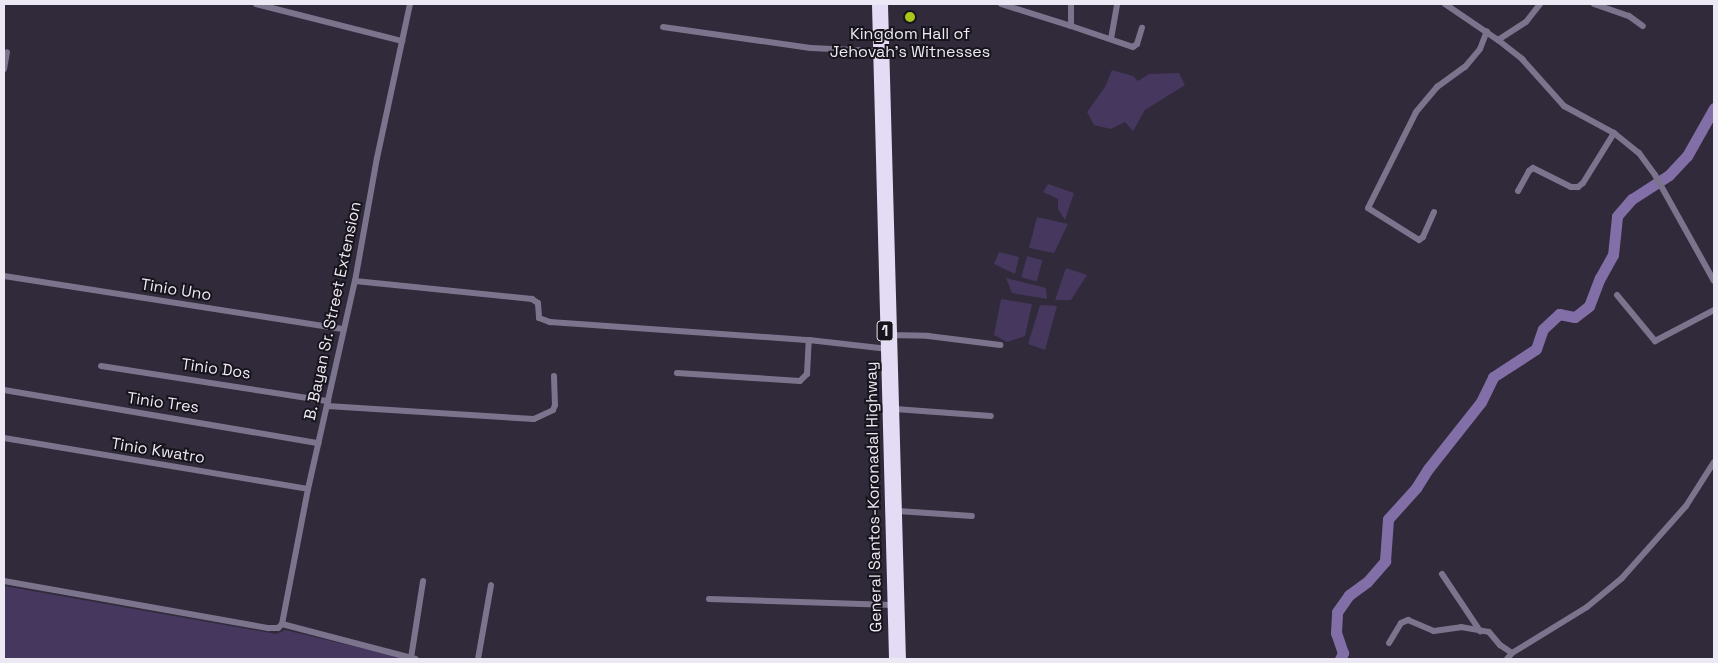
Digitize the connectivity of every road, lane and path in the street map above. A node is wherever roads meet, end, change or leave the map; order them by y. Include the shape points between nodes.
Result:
1 (256, 4) edge
2 (410, 4) edge
3 (876, 4) edge
4 (883, 4) edge
5 (1001, 4) edge
6 (1071, 4) edge
7 (1117, 4) edge
8 (1445, 4) edge
9 (1540, 4) edge
10 (1594, 4) edge
11 (1070, 26) junction
12 (1643, 26) dead end
13 (663, 27) dead end
14 (1142, 28) dead end
15 (1486, 31) junction
16 (1111, 39) junction
17 (1498, 40) junction
18 (402, 41) junction
19 (876, 51) junction
20 (6, 54) edge
21 (4, 68) edge
22 (1614, 133) junction
23 (1518, 191) dead end
24 (1434, 212) dead end
25 (4, 276) edge
26 (355, 281) junction
27 (1714, 281) edge
28 (1617, 295) dead end
29 (1714, 310) edge
30 (344, 329) junction
31 (889, 334) junction
32 (809, 340) junction
33 (1000, 345) dead end
34 (890, 349) junction
35 (101, 366) dead end
36 (677, 373) dead end
37 (554, 376) dead end
38 (4, 390) edge
39 (327, 404) junction
40 (895, 409) junction
41 (992, 416) dead end
42 (4, 438) edge
43 (319, 443) junction
44 (1714, 462) edge
45 (308, 489) junction
46 (898, 511) junction
47 (972, 516) dead end
48 (1442, 574) dead end
49 (4, 581) edge
50 (423, 581) dead end
51 (491, 585) dead end
52 (709, 599) dead end
53 (892, 604) junction
54 (282, 624) junction
55 (1480, 631) junction
56 (1389, 643) dead end
57 (1509, 656) edge
58 (413, 659) edge
59 (478, 659) edge
60 (893, 659) edge
61 (901, 659) edge

1 - 18 street
2 - 18 street, B. Bayan Sr. Street Extension
3 - 19 highway, General Santos-Koronadal Highway / 1
4 - 31 highway, General Santos-Koronadal Highway / 1
5 - 11 street
6 - 11 street
7 - 16 street
8 - 15 street
9 - 17 street via 1526,22
10 - 12 street via 1629,16
11 - 16 street
13 - 19 street via 811,48
14 - 16 street via 1134,47
15 - 17 street
15 - 24 street via 1480,49 1465,67 1436,86 1416,112 1368,208 1419,240
17 - 22 street via 1531,68 1564,106
18 - 26 street, B. Bayan Sr. Street Extension
19 - 31 highway, General Santos-Koronadal Highway / 1
20 - 21 street
22 - 23 street via 1578,187 1571,187 1533,168
22 - 27 street via 1639,153 1655,175
25 - 30 street, Tinio Uno
26 - 30 street, B. Bayan Sr. Street Extension
26 - 32 street via 532,299 538,303 539,318 550,322
28 - 29 street via 1655,342
30 - 39 street, B. Bayan Sr. Street Extension
31 - 33 street
31 - 34 highway, General Santos-Koronadal Highway / 1
32 - 34 street
32 - 36 street via 807,374 800,381
34 - 40 highway, General Santos-Koronadal Highway / 1
34 - 53 highway, General Santos-Koronadal Highway / 1
35 - 39 street, Tinio Dos
37 - 39 street, Tinio Dos via 555,405 534,419
38 - 43 street, Tinio Tres
39 - 43 street, B. Bayan Sr. Street Extension
40 - 41 street
40 - 46 highway, General Santos-Koronadal Highway / 1
42 - 45 street, Tinio Kwatro
43 - 45 street, B. Bayan Sr. Street Extension
44 - 57 street via 1686,506 1622,578 1587,607
45 - 54 street, B. Bayan Sr. Street Extension
46 - 47 street
46 - 61 highway, General Santos-Koronadal Highway / 1
48 - 55 street
49 - 54 street via 269,628 278,628
50 - 58 street
51 - 59 street
52 - 53 street
53 - 60 highway, General Santos-Koronadal Highway / 1
54 - 58 street
55 - 56 street via 1461,628 1434,631 1408,620 1401,624
55 - 57 street via 1491,633

